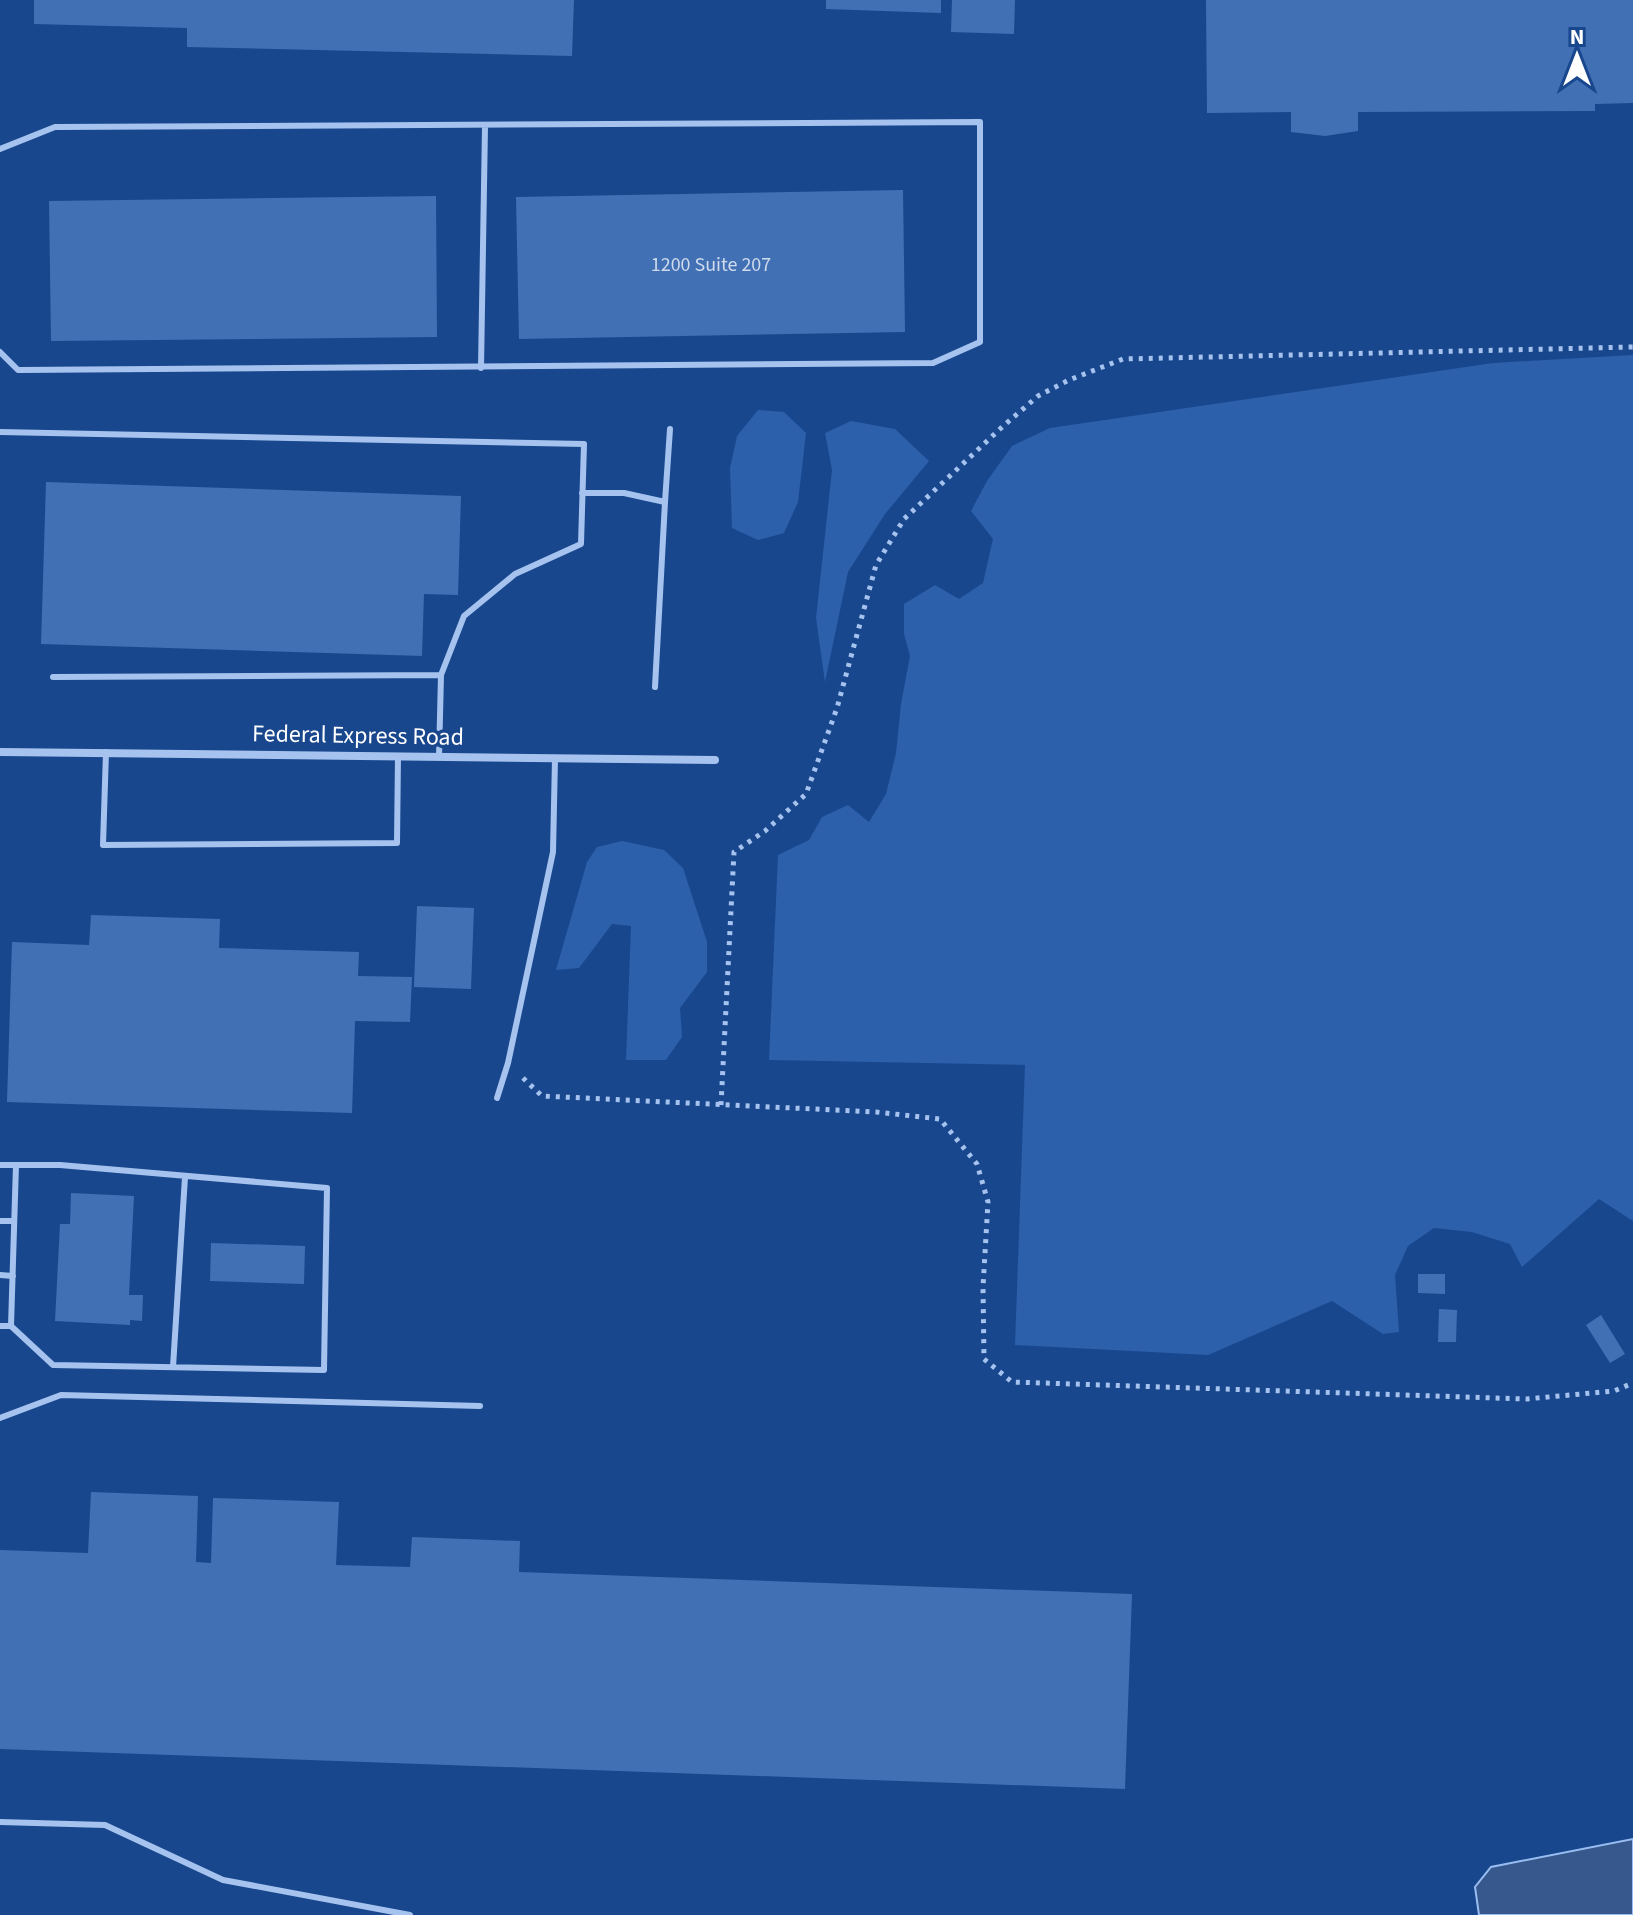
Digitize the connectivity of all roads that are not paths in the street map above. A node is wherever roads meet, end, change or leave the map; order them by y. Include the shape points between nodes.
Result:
1 (485, 126) junction
2 (0, 149) edge
3 (0, 352) edge
4 (481, 368) junction
5 (670, 429) dead end
6 (0, 432) edge
7 (582, 493) junction
8 (665, 502) junction
9 (441, 675) junction
10 (53, 677) dead end
11 (655, 687) dead end
12 (0, 752) edge
13 (106, 752) junction
14 (398, 756) junction
15 (439, 757) junction
16 (555, 758) junction
17 (715, 760) dead end
18 (497, 1098) dead end
19 (0, 1165) edge
20 (16, 1165) junction
21 (185, 1177) junction
22 (0, 1221) edge
23 (14, 1221) junction
24 (0, 1275) edge
25 (13, 1276) junction
26 (0, 1326) edge
27 (11, 1326) junction
28 (173, 1367) junction
29 (480, 1406) dead end
30 (0, 1418) edge
31 (0, 1822) edge
32 (410, 1915) edge

1 - 2 lane via 55,127
1 - 4 lane
1 - 4 lane via 980,122 980,342 933,363
3 - 4 lane via 18,370
5 - 8 lane
6 - 7 lane via 584,444
7 - 8 lane via 624,493
7 - 9 lane via 581,544 515,574 464,616
8 - 11 lane
9 - 10 lane
9 - 15 lane
12 - 13 street, Federal Express Road
13 - 14 street, Federal Express Road
13 - 14 lane via 103,845 397,843
14 - 15 street, Federal Express Road
15 - 16 street, Federal Express Road
16 - 17 street, Federal Express Road
16 - 18 lane via 553,852
19 - 20 lane
20 - 21 lane
20 - 23 lane
21 - 28 lane
21 - 28 lane via 327,1188 324,1370
22 - 23 lane
23 - 25 lane
24 - 25 lane
25 - 27 lane
26 - 27 lane
27 - 28 lane via 53,1365
29 - 30 lane via 61,1395
31 - 32 lane via 105,1825 223,1880

